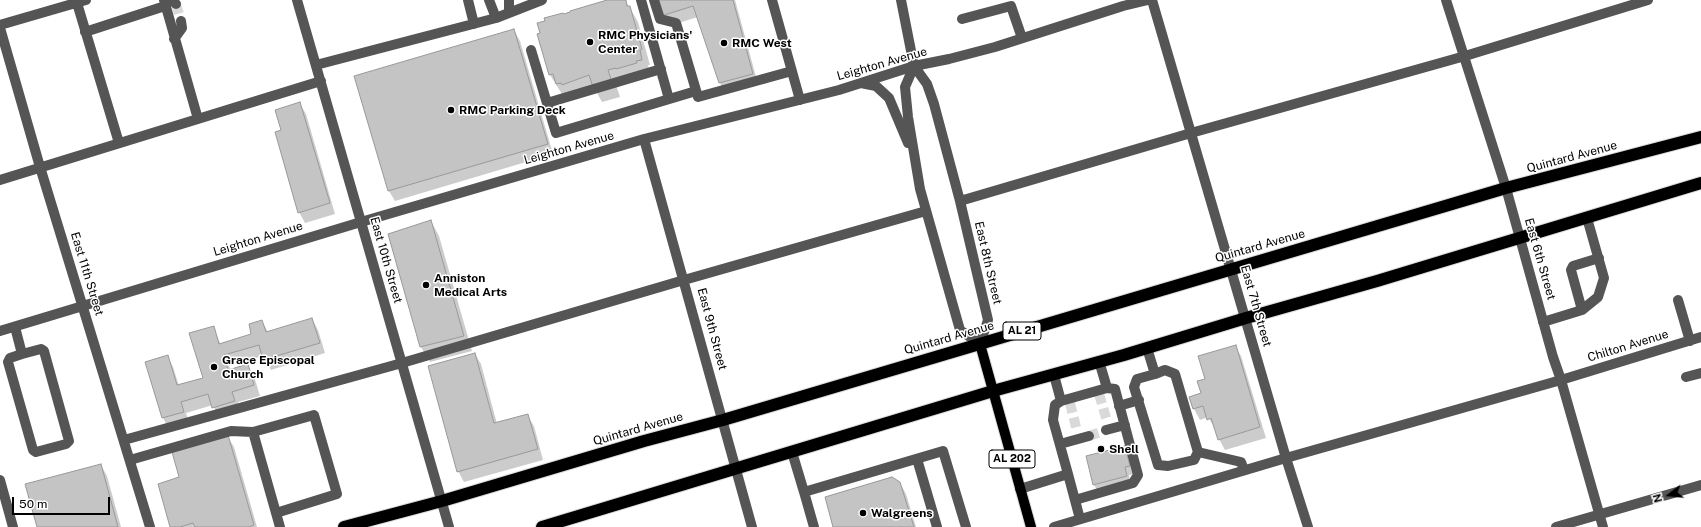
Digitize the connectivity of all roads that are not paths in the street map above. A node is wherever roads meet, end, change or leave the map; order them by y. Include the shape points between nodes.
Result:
1 (297, 0) edge
2 (468, 0) edge
3 (489, 0) edge
4 (509, 0) edge
5 (542, 0) edge
6 (641, 0) edge
7 (654, 0) edge
8 (772, 0) edge
9 (901, 0) edge
10 (1148, 0) edge
11 (1152, 0) edge
12 (1446, 0) edge
13 (1648, 0) edge
14 (82, 1) edge
15 (169, 3) edge
16 (1123, 3) edge
17 (509, 13) junction
18 (496, 18) junction
19 (962, 19) dead end
20 (181, 21) tunnel mouth
21 (474, 24) junction
22 (0, 26) edge
23 (86, 32) junction
24 (1022, 38) junction
25 (174, 39) junction
26 (531, 50) dead end
27 (1465, 56) junction
28 (316, 65) junction
29 (914, 66) junction
30 (661, 69) junction
31 (792, 71) junction
32 (321, 81) junction
33 (859, 83) junction
34 (696, 91) junction
35 (669, 99) junction
36 (800, 100) junction
37 (547, 103) junction
38 (198, 119) junction
39 (1191, 133) junction
40 (1701, 137) edge
41 (644, 139) junction
42 (118, 143) junction
43 (915, 162) junction
44 (40, 167) junction
45 (0, 180) edge
46 (1701, 183) edge
47 (1506, 188) junction
48 (960, 202) junction
49 (926, 211) junction
50 (1587, 218) junction
51 (361, 222) junction
52 (1520, 239) junction
53 (1599, 258) junction
54 (1231, 268) junction
55 (684, 280) junction
56 (1678, 300) dead end
57 (83, 306) junction
58 (1582, 310) junction
59 (1246, 318) junction
60 (1544, 322) junction
61 (15, 326) junction
62 (0, 331) edge
63 (1701, 338) edge
64 (1690, 341) junction
65 (980, 344) junction
66 (1146, 348) junction
67 (22, 354) junction
68 (1099, 361) junction
69 (402, 363) junction
70 (1701, 373) edge
71 (1054, 374) junction
72 (1155, 374) junction
73 (1686, 377) dead end
74 (1562, 380) junction
75 (993, 391) junction
76 (1102, 391) junction
77 (1139, 400) junction
78 (1066, 401) junction
79 (1119, 406) junction
80 (723, 420) junction
81 (1125, 425) junction
82 (1108, 427) tunnel mouth
83 (253, 432) junction
84 (1082, 435) tunnel mouth
85 (124, 440) junction
86 (1060, 444) junction
87 (792, 452) junction
88 (1198, 452) junction
89 (1286, 458) junction
90 (917, 459) junction
91 (130, 460) junction
92 (736, 468) junction
93 (1244, 470) junction
94 (1068, 474) junction
95 (0, 480) edge
96 (1701, 485) edge
97 (1020, 489) junction
98 (804, 492) junction
99 (1075, 500) junction
100 (442, 501) junction
101 (276, 513) junction
102 (1600, 514) junction
103 (1080, 519) junction
104 (13, 527) edge
105 (150, 527) edge
106 (280, 527) edge
107 (344, 527) edge
108 (449, 527) edge
109 (542, 527) edge
110 (752, 527) edge
111 (814, 527) edge
112 (937, 527) edge
113 (966, 527) edge
114 (1031, 527) edge
115 (1054, 527) edge
116 (1308, 527) edge
117 (1556, 527) edge
118 (1603, 527) edge

1 - 28 street, East 10th Street
2 - 21 street
3 - 18 street
4 - 17 street
5 - 17 street
6 - 30 street
7 - 34 street via 660,19 676,23
8 - 31 street
9 - 29 street, East 8th Street
10 - 16 street, Leighton Avenue
11 - 39 street, East 7th Street
12 - 27 street, East 6th Street
13 - 27 street
14 - 22 street
14 - 23 street
15 - 23 street
15 - 25 street
16 - 24 street, Leighton Avenue
17 - 18 street
18 - 21 street
19 - 24 street via 1012,6
20 - 25 street via 182,28
21 - 28 street
22 - 44 street, East 11th Street
23 - 42 street
24 - 29 street, Leighton Avenue via 949,59
25 - 38 street
26 - 37 street
27 - 39 street
27 - 47 street, East 6th Street
28 - 32 street, East 10th Street
29 - 33 street, Leighton Avenue
29 - 43 street via 905,87
29 - 48 street, East 8th Street via 927,84 934,104
30 - 35 street
30 - 37 street
31 - 34 street via 698,97
31 - 36 street
32 - 38 street
32 - 51 street, East 10th Street
33 - 36 street, Leighton Avenue
33 - 43 street via 876,86 889,98
34 - 35 street
35 - 37 street via 556,133
36 - 41 street, Leighton Avenue
38 - 42 street
39 - 48 street
39 - 54 street, East 7th Street
40 - 47 highway, Quintard Avenue / AL 21
41 - 51 street, Leighton Avenue
41 - 55 street, East 9th Street
42 - 44 street
43 - 49 street
44 - 45 street
44 - 57 street, East 11th Street
46 - 50 highway
47 - 52 street, East 6th Street
47 - 54 highway, Quintard Avenue / AL 21
48 - 65 street, East 8th Street via 988,320
49 - 55 street
49 - 65 street via 960,330
50 - 52 highway
50 - 53 street
51 - 57 street, Leighton Avenue
51 - 69 street, East 10th Street
52 - 59 highway
52 - 60 street, East 6th Street
53 - 58 street via 1604,278 1598,297
53 - 58 street via 1573,266 1571,270
54 - 59 street, East 7th Street
54 - 65 highway, Quintard Avenue / AL 21
55 - 69 street
55 - 80 street, East 9th Street
56 - 64 street
57 - 61 street, Leighton Avenue
57 - 85 street, East 11th Street
58 - 60 street
59 - 66 highway
59 - 89 street, East 7th Street
60 - 74 street, East 6th Street
61 - 62 street, Leighton Avenue
61 - 67 street
63 - 64 street, Chilton Avenue
64 - 74 street, Chilton Avenue
65 - 75 main road, AL 202
65 - 80 highway, Quintard Avenue / AL 21
66 - 68 highway
66 - 72 street
67 - 67 street via 10,358 8,362 33,450 36,452 66,444 69,441 44,351 41,349
68 - 71 highway
68 - 76 street
69 - 85 street
69 - 100 street, East 10th Street
70 - 73 street
71 - 75 highway
71 - 78 street
72 - 77 street via 1137,379 1134,387
72 - 88 street via 1165,370 1175,374
74 - 89 street, Chilton Avenue
74 - 102 street, East 6th Street
75 - 87 highway
75 - 97 main road, AL 202
76 - 78 street
76 - 79 street via 1115,389
77 - 79 street
77 - 88 street via 1158,465 1168,466 1194,460
78 - 86 street via 1055,405 1053,420
79 - 81 street
80 - 92 street, East 9th Street
80 - 100 highway, Quintard Avenue / AL 21
81 - 82 street
81 - 99 street via 1138,475 1133,483
83 - 91 street via 231,431
83 - 101 street
83 - 101 street via 314,415 337,494
84 - 86 street
85 - 91 street, East 11th Street
86 - 94 street
87 - 92 highway
87 - 98 street
88 - 93 street via 1241,462
89 - 93 street, Chilton Avenue
89 - 116 street, East 7th Street
90 - 98 street
90 - 112 street
90 - 113 street via 943,451
91 - 105 street, East 11th Street
92 - 109 highway
92 - 110 street, East 9th Street
93 - 103 street, Chilton Avenue
94 - 97 street
94 - 99 street
95 - 104 street
96 - 102 street
97 - 114 main road, AL 202
98 - 111 street
99 - 103 street
100 - 107 highway, Quintard Avenue / AL 21
100 - 108 street, East 10th Street
101 - 106 street
102 - 117 street
102 - 118 street, East 6th Street
103 - 115 street, Chilton Avenue

